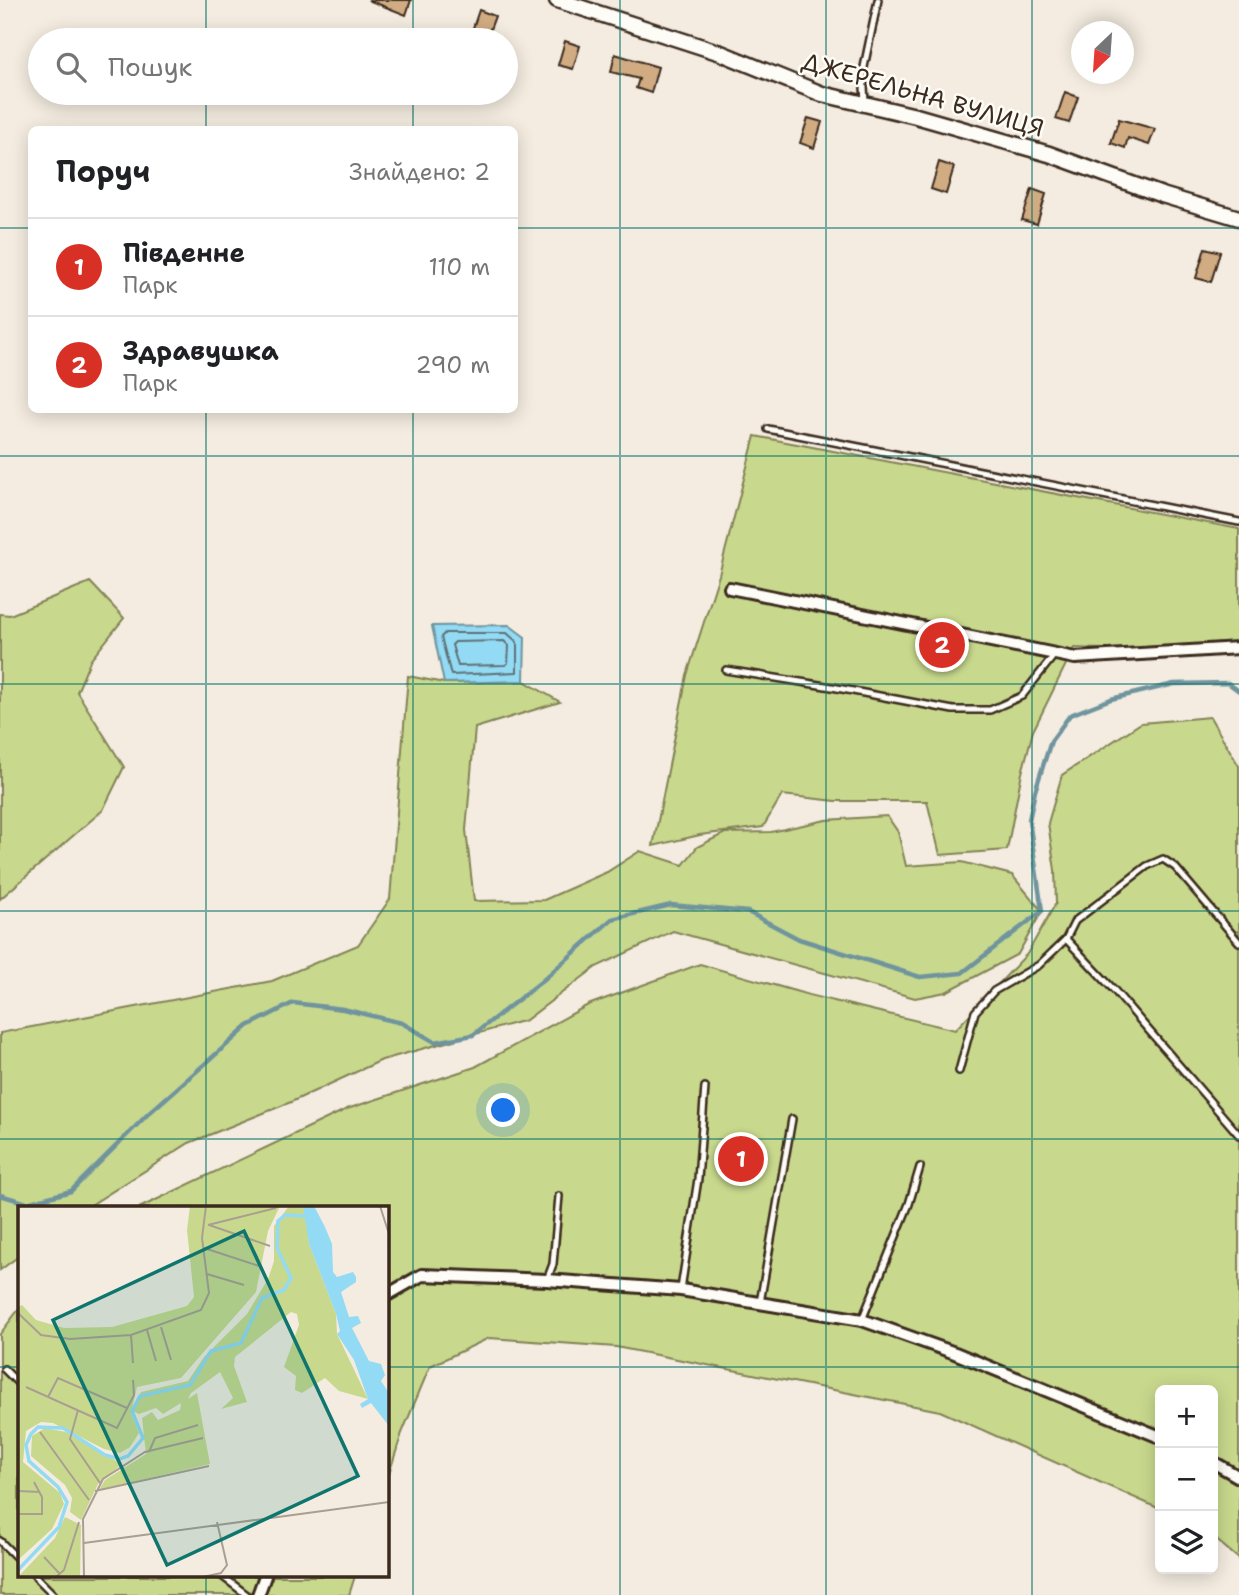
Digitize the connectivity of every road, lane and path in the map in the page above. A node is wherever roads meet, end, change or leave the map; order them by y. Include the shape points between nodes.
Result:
1 (556, 0) edge
2 (878, 0) edge
3 (865, 105) junction
4 (1239, 218) edge
5 (768, 429) dead end
6 (1239, 522) edge
7 (730, 588) dead end
8 (1239, 648) edge
9 (1056, 653) junction
10 (726, 670) dead end
11 (1066, 939) junction
12 (1239, 942) edge
13 (959, 1071) dead end
14 (705, 1087) dead end
15 (792, 1119) dead end
16 (1239, 1135) edge
17 (920, 1167) dead end
18 (559, 1196) dead end
19 (547, 1280) junction
20 (681, 1290) junction
21 (388, 1294) edge
22 (760, 1303) junction
23 (862, 1321) junction
24 (4, 1369) dead end
25 (18, 1383) edge
26 (1155, 1435) edge
27 (1218, 1465) edge
28 (1239, 1477) edge
29 (0, 1541) edge
30 (18, 1559) edge
31 (37, 1578) edge
32 (225, 1578) edge
33 (264, 1578) edge
34 (54, 1595) edge
35 (247, 1595) edge
36 (258, 1595) edge

1 - 3 street, ДЖЕРЕЛЬНА ВУЛИЦЯ
2 - 3 lane via 863,72
3 - 4 street, ДЖЕРЕЛЬНА ВУЛИЦЯ via 1049,155
5 - 6 lane
7 - 9 street
8 - 9 street via 1075,658
9 - 10 lane via 1022,696 990,710 953,710
11 - 12 lane via 1075,921 1163,859
11 - 13 lane via 1039,965 994,991 975,1012
11 - 16 lane
14 - 20 lane via 698,1179
15 - 22 lane
17 - 23 lane
18 - 19 lane via 553,1264
19 - 20 street
19 - 21 street via 422,1275
20 - 22 street
22 - 23 street
23 - 26 street via 955,1353
24 - 25 lane
27 - 28 street
29 - 30 lane
31 - 34 lane
32 - 35 lane
33 - 36 street

